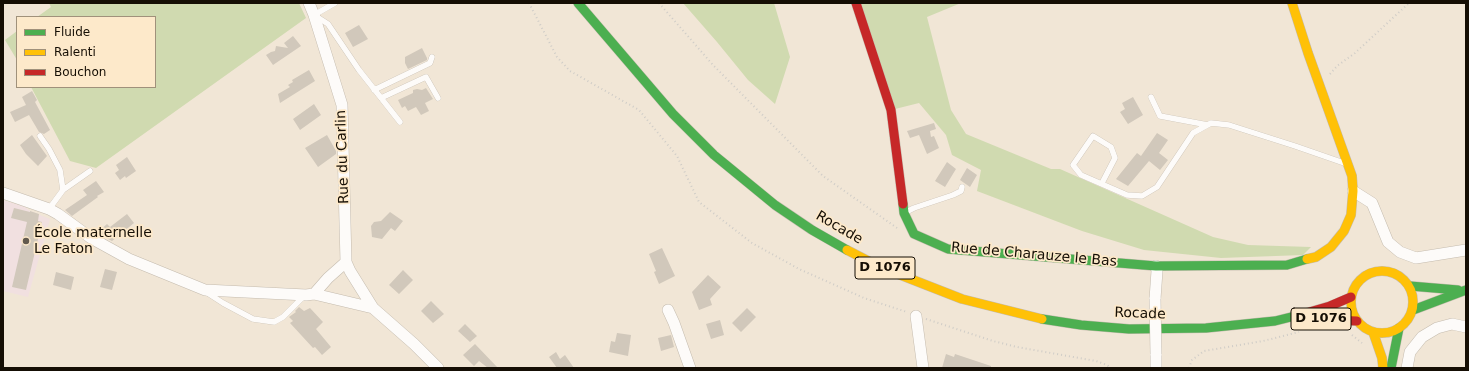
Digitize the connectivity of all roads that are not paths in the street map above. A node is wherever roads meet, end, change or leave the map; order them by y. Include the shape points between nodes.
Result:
1 (309, 3) edge
2 (335, 3) edge
3 (578, 3) edge
4 (856, 3) edge
5 (1292, 3) edge
6 (314, 15) junction
7 (432, 57) dead end
8 (374, 90) junction
9 (1151, 97) dead end
10 (381, 98) junction
11 (438, 98) dead end
12 (400, 122) dead end
13 (1209, 125) junction
14 (40, 136) dead end
15 (1348, 164) junction
16 (90, 171) dead end
17 (1102, 183) junction
18 (962, 187) dead end
19 (64, 190) junction
20 (1353, 191) junction
21 (3, 193) edge
22 (49, 209) junction
23 (904, 213) junction
24 (1466, 250) edge
25 (346, 262) junction
26 (1156, 266) junction
27 (1410, 286) junction
28 (204, 290) junction
29 (1464, 290) edge
30 (310, 294) junction
31 (1351, 297) junction
32 (373, 308) junction
33 (668, 310) dead end
34 (1413, 310) junction
35 (916, 316) dead end
36 (1285, 319) junction
37 (1357, 321) junction
38 (1466, 327) edge
39 (1399, 328) junction
40 (1373, 332) junction
41 (438, 368) edge
42 (690, 368) edge
43 (923, 368) edge
44 (1156, 368) edge
45 (1383, 368) edge
46 (1391, 368) edge
47 (1407, 368) edge

1 - 6 street, Rue du Carlin
2 - 6 lane
3 - 36 main road, Rocade / D 1076 via 674,114 714,155 782,209 833,242 880,266 962,299 1041,319 1081,325 1168,330
4 - 23 main road, Rue de Charauze le Bas via 891,110
5 - 15 main road, Rue de Charauze le Bas
6 - 8 lane via 328,24
6 - 25 street, Rue du Carlin via 342,105
7 - 8 lane via 430,63
8 - 10 lane
9 - 13 lane via 1160,116
10 - 11 lane via 426,77
10 - 12 lane
13 - 15 lane via 1229,125
13 - 17 lane via 1193,133 1157,187 1142,196 1127,195
14 - 19 lane via 60,170
15 - 20 main road, Rue de Charauze le Bas
16 - 19 lane
17 - 17 lane via 1081,175 1073,165 1093,136 1110,147 1115,158
18 - 23 lane via 961,191 953,195
19 - 22 lane
20 - 24 street via 1372,203 1388,242 1400,252 1416,258
20 - 26 main road, Rue de Charauze le Bas via 1351,215 1344,231 1331,247 1316,258 1287,265
21 - 22 street
22 - 28 street via 91,238 129,259
23 - 26 main road, Rue de Charauze le Bas via 914,234 948,249
25 - 30 street
25 - 32 street, Rue du Carlin
26 - 44 street, bridge
27 - 29 main road
27 - 31 main road via 1396,273 1376,271 1360,280
27 - 34 main road via 1414,298
28 - 30 street
28 - 30 lane via 253,319 274,322
29 - 34 main road
30 - 32 street
31 - 36 main road, Rocade / D 1076
31 - 37 main road via 1353,314
32 - 41 street
33 - 42 street
34 - 39 main road
35 - 43 street
36 - 37 main road, Rocade / D 1076
37 - 40 main road
38 - 47 street via 1452,324 1437,328 1422,337 1410,352
39 - 40 main road via 1391,332
39 - 46 main road
40 - 45 main road

